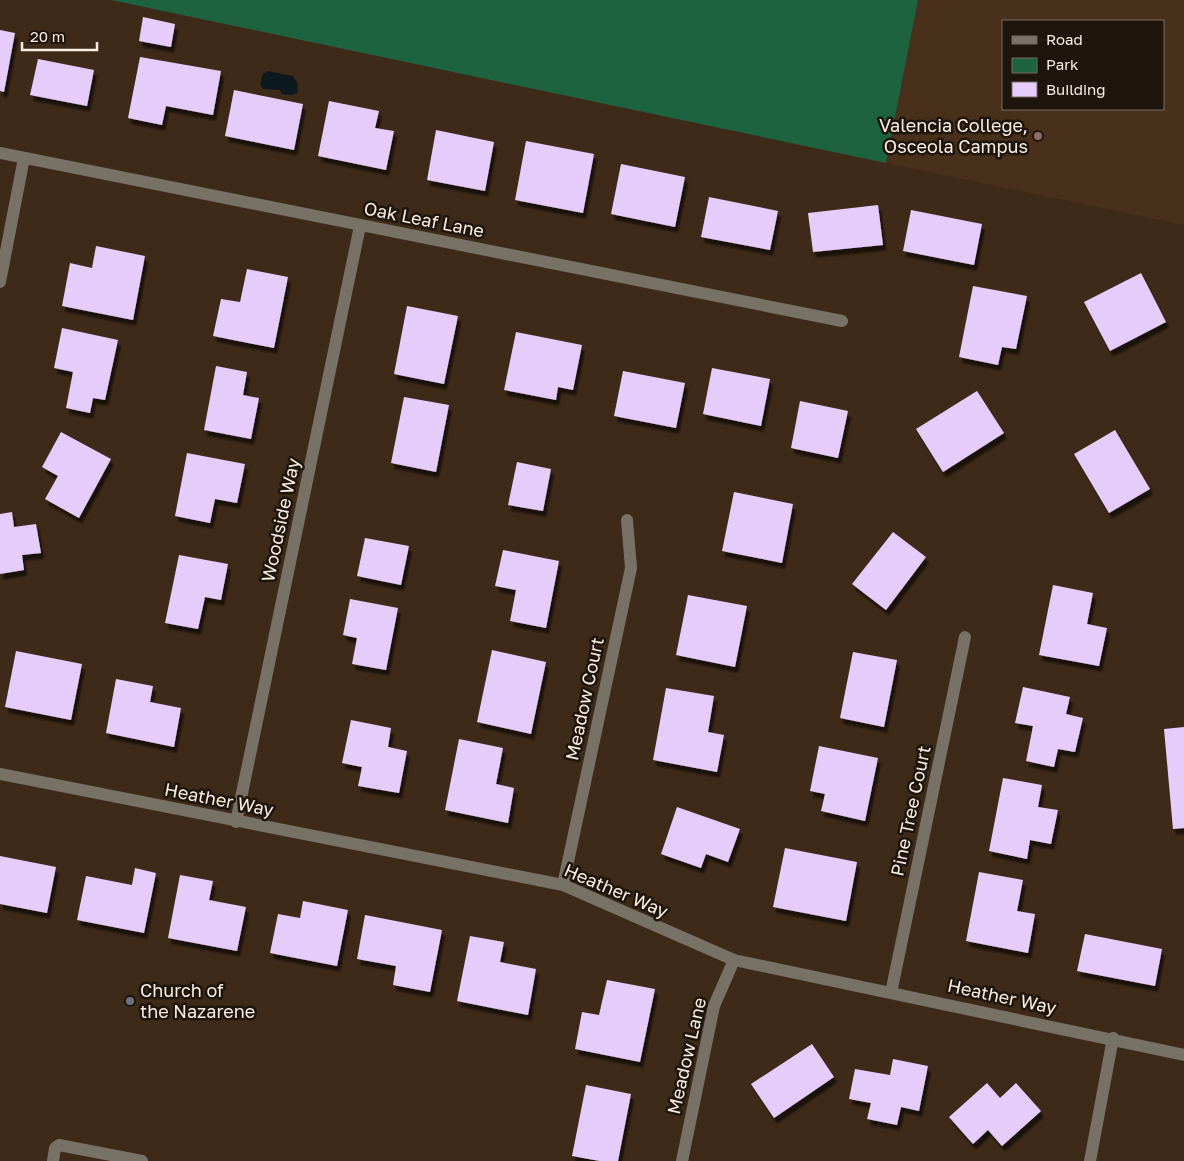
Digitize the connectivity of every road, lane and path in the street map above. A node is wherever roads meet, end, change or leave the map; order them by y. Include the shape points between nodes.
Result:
1 (0, 153) edge
2 (24, 158) junction
3 (360, 226) junction
4 (0, 282) edge
5 (842, 321) dead end
6 (627, 520) dead end
7 (965, 637) dead end
8 (0, 774) edge
9 (236, 822) junction
10 (563, 885) junction
11 (734, 960) junction
12 (891, 992) junction
13 (1113, 1038) junction
14 (1184, 1055) edge
15 (53, 1161) edge
16 (142, 1161) edge
17 (682, 1161) edge
18 (1090, 1161) edge

1 - 2 street, Oak Leaf Lane
2 - 3 street, Oak Leaf Lane
2 - 4 street
3 - 5 street, Oak Leaf Lane
3 - 9 street, Woodside Way
6 - 10 street, Meadow Court via 631,568
7 - 12 street, Pine Tree Court
8 - 9 street, Heather Way
9 - 10 street, Heather Way
10 - 11 street, Heather Way
11 - 12 street, Heather Way
11 - 17 street, Meadow Lane via 714,1006
12 - 13 street, Heather Way
13 - 14 street, Heather Way
13 - 18 street
15 - 16 street via 55,1148 60,1144

